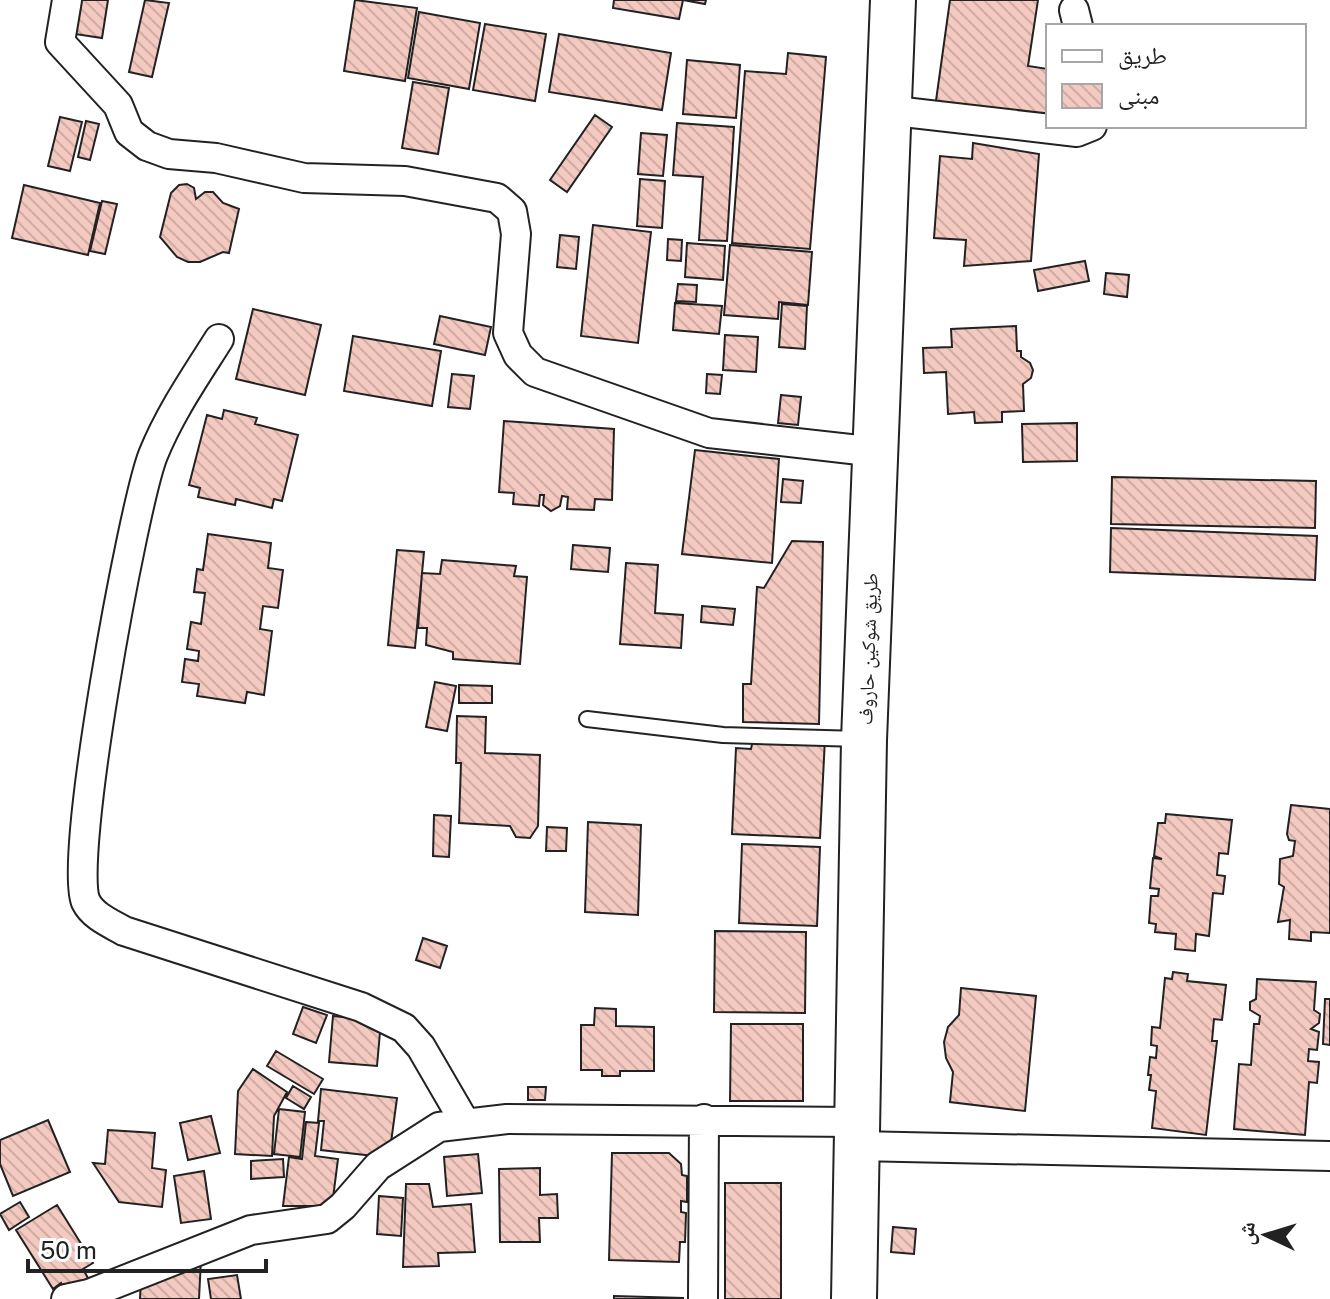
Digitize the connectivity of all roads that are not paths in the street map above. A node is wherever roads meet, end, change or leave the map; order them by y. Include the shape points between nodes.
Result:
1 (67, 0) edge
2 (893, 0) edge
3 (886, 110) junction
4 (1087, 128) edge
5 (219, 339) dead end
6 (877, 452) junction
7 (587, 719) dead end
8 (864, 740) junction
9 (704, 1119) junction
10 (464, 1121) junction
11 (858, 1134) junction
12 (1330, 1156) edge
13 (66, 1299) edge
14 (703, 1299) edge
15 (854, 1299) edge

1 - 6 street via 60,42 99,81 118,105 129,132 147,146 304,178 405,181 497,198 512,211 516,234 508,333 518,355 535,372 709,433
2 - 3 main road, طريق شوكين حاروف
3 - 4 street via 1077,132
3 - 6 main road, طريق شوكين حاروف
5 - 10 street via 177,403 140,497 81,855 86,903 124,931 361,1007 404,1028
6 - 8 main road, طريق شوكين حاروف
7 - 8 lane via 723,735
8 - 11 main road, طريق شوكين حاروف
9 - 10 street
9 - 11 street
9 - 14 street
10 - 13 street via 439,1127 378,1166 327,1219 251,1230
11 - 12 street
11 - 15 main road, طريق شوكين حاروف

